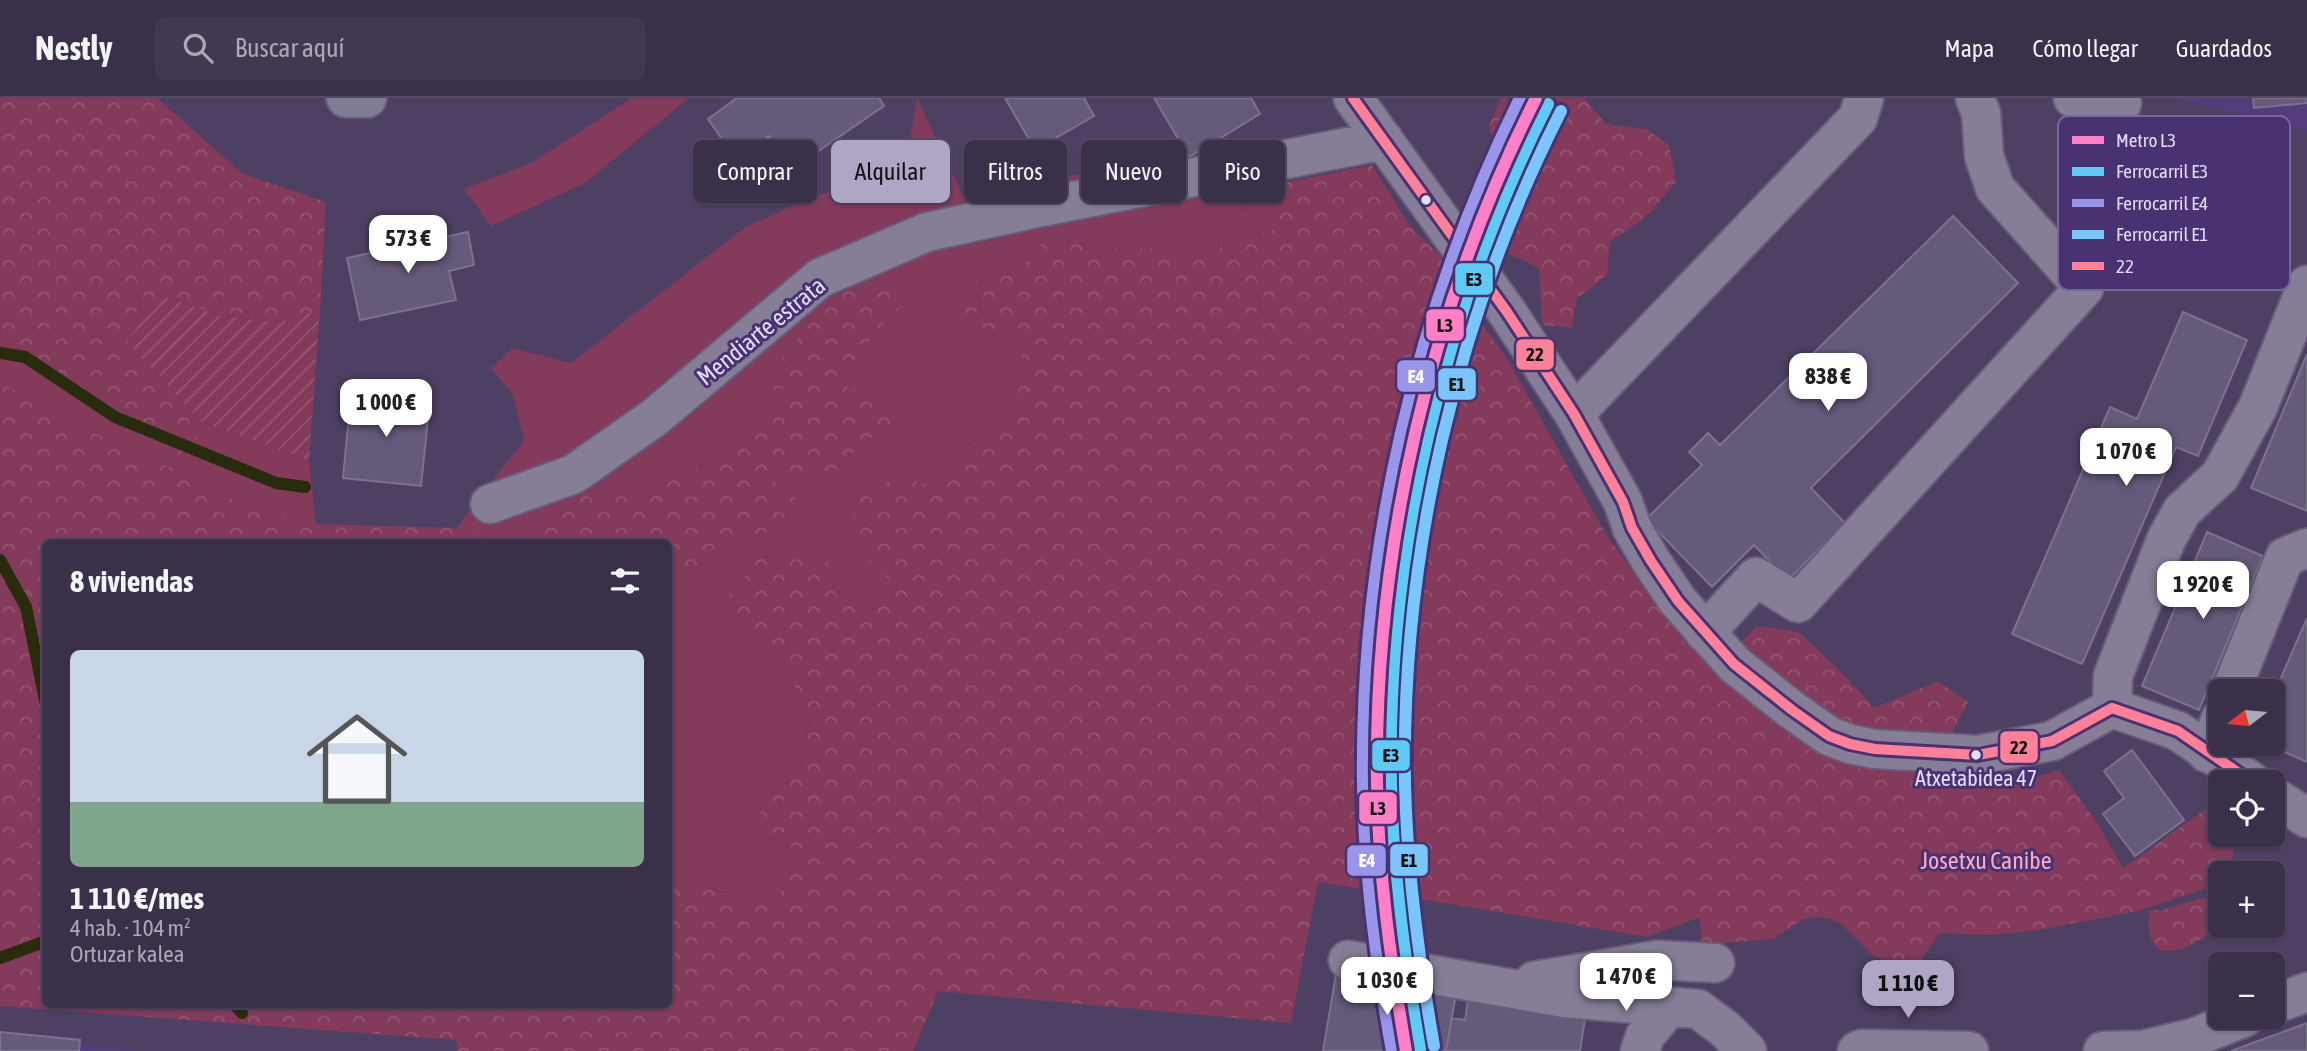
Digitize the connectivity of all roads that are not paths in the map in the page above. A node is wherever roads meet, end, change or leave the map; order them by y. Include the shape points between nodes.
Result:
1 (346, 98) edge
2 (367, 98) edge
3 (1353, 98) edge
4 (1864, 98) edge
5 (1975, 98) edge
6 (2073, 98) edge
7 (2122, 103) dead end
8 (1384, 140) junction
9 (2058, 259) edge
10 (2307, 285) edge
11 (2082, 290) edge
12 (1574, 414) junction
13 (490, 504) dead end
14 (2307, 548) edge
15 (1705, 632) junction
16 (2236, 679) edge
17 (2112, 708) junction
18 (2207, 753) joint
19 (2233, 770) edge
20 (2285, 804) edge
21 (2307, 818) edge
22 (1348, 960) dead end
23 (1715, 963) dead end
24 (1501, 987) junction
25 (2307, 992) edge
26 (2285, 1000) edge
27 (1669, 1007) junction
28 (2215, 1029) edge
29 (1640, 1051) edge
30 (1747, 1051) edge
31 (1857, 1051) edge
32 (1969, 1051) edge
33 (2103, 1051) edge

1 - 2 main road
3 - 8 street
4 - 12 street via 1858,118
5 - 9 street via 1984,156 1995,188
6 - 7 street
8 - 12 street
8 - 13 street, Mendiarte estrata via 927,232 820,278 655,418 574,474
10 - 17 street via 2258,407 2220,475 2182,511 2166,540 2113,676
11 - 15 street via 1798,603 1756,577
12 - 15 street via 1651,561
14 - 16 street via 2285,557
15 - 17 street via 1734,664 1792,710 1829,736 1850,744 1978,755 2052,741
17 - 18 street via 2170,727
18 - 19 street
20 - 21 street
22 - 24 street
23 - 24 street via 1657,960
24 - 27 street
25 - 26 street
27 - 29 street via 1645,1036
27 - 30 street via 1698,1009
28 - 33 street via 2143,1049
31 - 32 street

